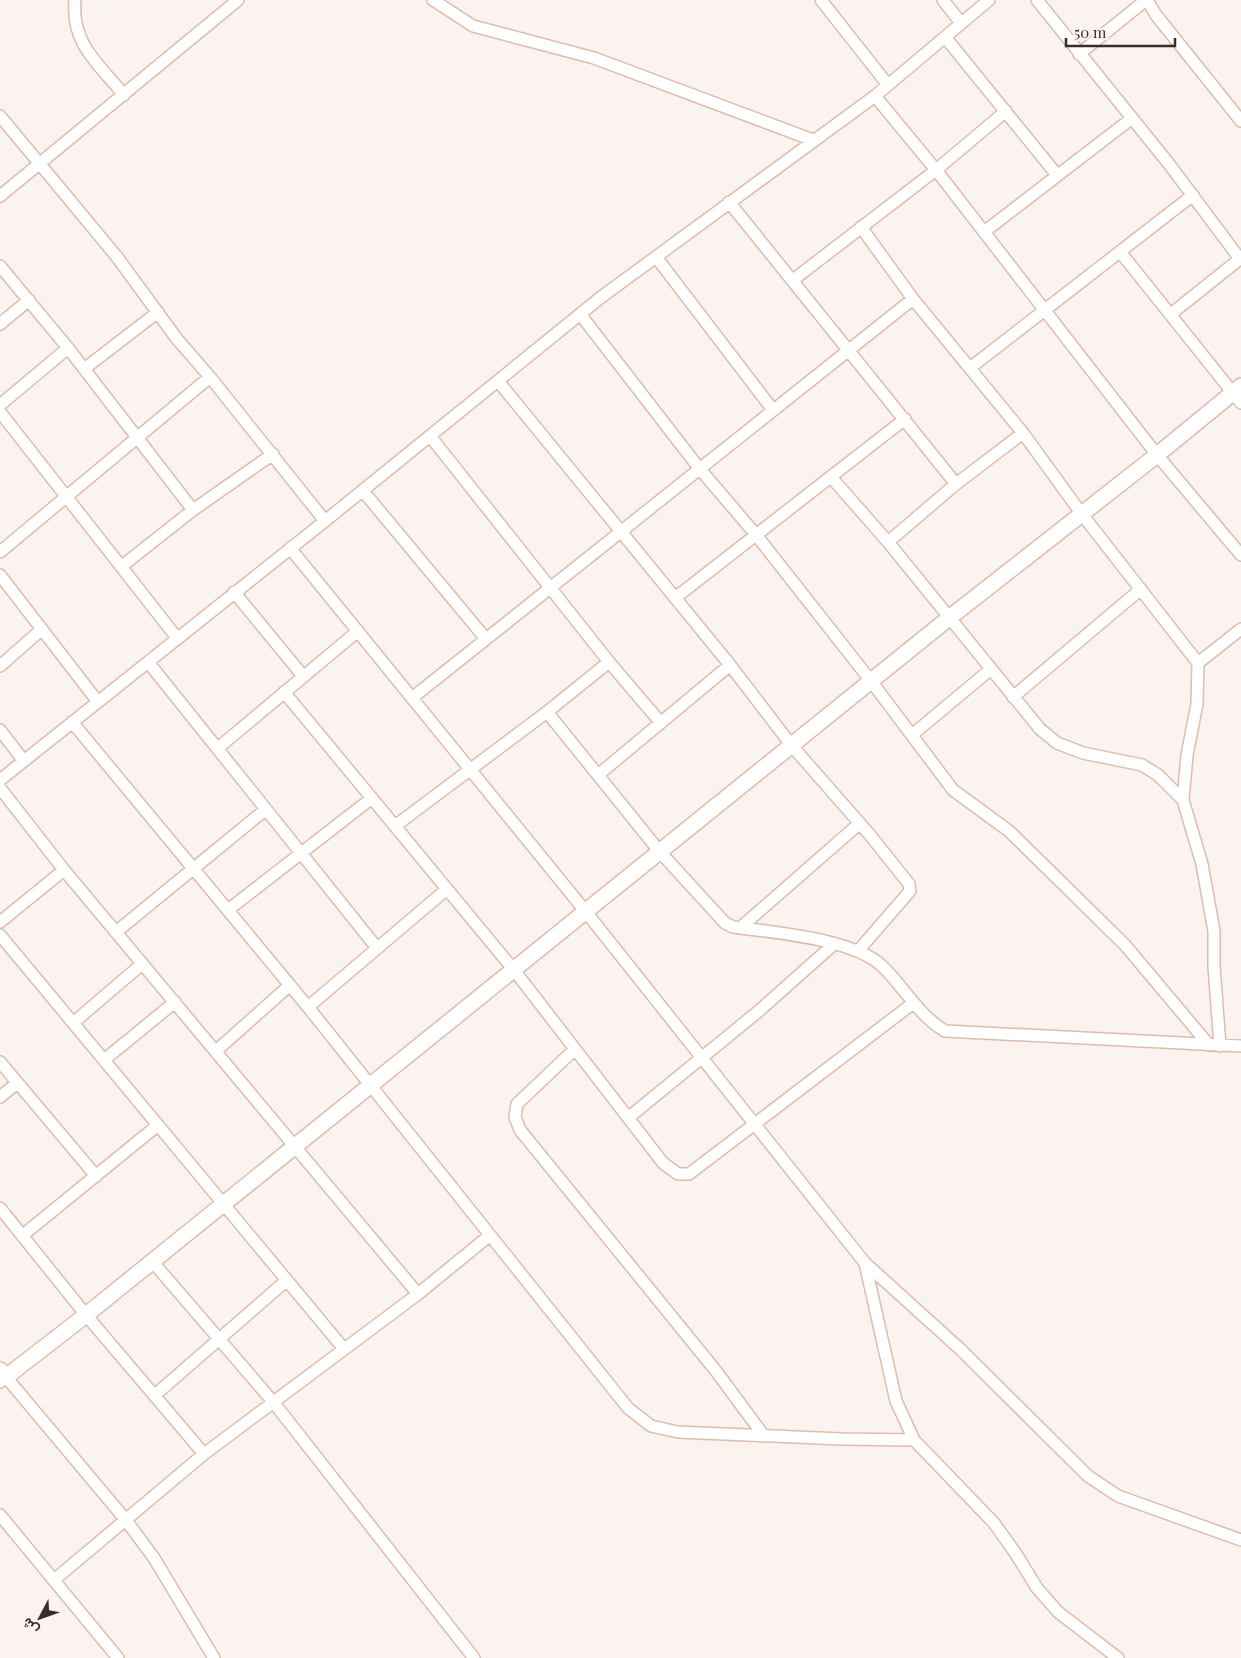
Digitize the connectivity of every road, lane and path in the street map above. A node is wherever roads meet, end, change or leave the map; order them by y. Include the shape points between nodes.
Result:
1 (75, 0) edge
2 (238, 0) edge
3 (433, 0) edge
4 (821, 0) edge
5 (943, 0) edge
6 (989, 0) edge
7 (1036, 0) edge
8 (1146, 0) edge
9 (961, 24) junction
10 (945, 37) junction
11 (1080, 54) junction
12 (888, 85) junction
13 (124, 95) junction
14 (875, 96) junction
15 (1006, 111) junction
16 (0, 116) edge
17 (1131, 119) junction
18 (1241, 121) edge
19 (813, 140) junction
20 (40, 164) junction
21 (936, 170) junction
22 (1057, 175) junction
23 (1193, 195) junction
24 (0, 196) edge
25 (729, 202) junction
26 (862, 227) junction
27 (984, 232) junction
28 (1121, 252) junction
29 (656, 257) junction
30 (1241, 259) edge
31 (0, 266) edge
32 (793, 280) junction
33 (913, 299) junction
34 (29, 300) junction
35 (1046, 311) junction
36 (158, 312) junction
37 (580, 314) junction
38 (1172, 314) junction
39 (0, 324) edge
40 (68, 348) junction
41 (849, 350) junction
42 (970, 368) junction
43 (84, 369) junction
44 (210, 377) junction
45 (498, 381) junction
46 (1238, 394) edge
47 (0, 404) edge
48 (773, 410) junction
49 (0, 412) edge
50 (905, 419) junction
51 (1023, 433) junction
52 (430, 436) junction
53 (138, 439) junction
54 (273, 454) junction
55 (1157, 455) junction
56 (699, 468) junction
57 (831, 478) junction
58 (956, 484) junction
59 (363, 491) junction
60 (68, 497) junction
61 (193, 510) junction
62 (1081, 513) junction
63 (325, 521) junction
64 (620, 531) junction
65 (757, 536) junction
66 (888, 542) junction
67 (290, 548) junction
68 (0, 552) edge
69 (1241, 555) edge
70 (122, 566) junction
71 (0, 575) edge
72 (551, 586) junction
73 (1141, 589) junction
74 (234, 592) junction
75 (675, 598) junction
76 (949, 618) junction
77 (42, 629) junction
78 (1241, 629) edge
79 (358, 631) junction
80 (178, 638) junction
81 (486, 639) junction
82 (148, 662) junction
83 (609, 662) junction
84 (1198, 663) junction
85 (0, 666) edge
86 (730, 666) junction
87 (991, 669) junction
88 (303, 676) junction
89 (871, 681) junction
90 (284, 692) junction
91 (1013, 697) junction
92 (412, 698) junction
93 (98, 702) junction
94 (547, 712) junction
95 (72, 722) junction
96 (661, 722) junction
97 (0, 730) edge
98 (912, 735) junction
99 (792, 746) junction
100 (218, 748) junction
101 (24, 761) junction
102 (469, 769) junction
103 (598, 775) junction
104 (0, 780) edge
105 (0, 788) edge
106 (372, 798) junction
107 (1183, 800) junction
108 (265, 810) junction
109 (860, 823) junction
110 (395, 826) junction
111 (300, 852) junction
112 (660, 852) junction
113 (194, 869) junction
114 (64, 870) junction
115 (446, 889) junction
116 (228, 910) junction
117 (586, 912) junction
118 (0, 922) edge
119 (740, 928) junction
120 (116, 932) junction
121 (0, 936) edge
122 (833, 945) junction
123 (377, 948) junction
124 (858, 951) junction
125 (142, 964) junction
126 (514, 970) junction
127 (290, 985) junction
128 (175, 1002) junction
129 (912, 1004) junction
130 (308, 1007) junction
131 (73, 1023) junction
132 (1215, 1046) junction
133 (1241, 1046) edge
134 (575, 1049) junction
135 (216, 1051) junction
136 (702, 1057) junction
137 (104, 1060) junction
138 (0, 1062) edge
139 (16, 1083) junction
140 (370, 1084) junction
141 (0, 1097) edge
142 (628, 1118) junction
143 (158, 1125) junction
144 (756, 1125) junction
145 (296, 1146) junction
146 (96, 1176) junction
147 (224, 1204) junction
148 (0, 1208) edge
149 (23, 1235) junction
150 (489, 1236) junction
151 (152, 1261) junction
152 (865, 1263) junction
153 (287, 1280) junction
154 (418, 1294) junction
155 (86, 1315) junction
156 (219, 1338) junction
157 (344, 1349) junction
158 (2, 1377) edge
159 (155, 1394) junction
160 (274, 1402) junction
161 (764, 1436) junction
162 (914, 1440) junction
163 (204, 1454) junction
164 (0, 1515) edge
165 (125, 1519) junction
166 (1241, 1540) edge
167 (54, 1580) junction
168 (118, 1658) edge
169 (214, 1658) edge
170 (474, 1658) edge
171 (1118, 1658) edge

1 - 13 street via 75,29 80,41
2 - 13 street
3 - 19 street via 473,26 594,58
4 - 12 street
5 - 9 street
6 - 9 street
7 - 11 street
8 - 11 street
8 - 18 street
9 - 10 street
10 - 12 street
10 - 15 street
11 - 17 street
12 - 14 street
13 - 20 street
14 - 19 street
14 - 21 street
15 - 21 street
15 - 22 street
16 - 20 street
17 - 22 street
17 - 23 street
19 - 25 street
20 - 24 street
20 - 36 street
21 - 26 street
21 - 27 street
22 - 27 street
23 - 28 street
23 - 30 street
25 - 29 street
25 - 32 street
26 - 32 street
26 - 33 street
27 - 35 street
28 - 35 street
28 - 38 street
29 - 37 street
29 - 48 street
30 - 38 street
31 - 34 street
32 - 41 street
33 - 41 street
33 - 42 street
34 - 39 street
34 - 40 street
35 - 42 street
35 - 55 street
36 - 43 street
36 - 44 street
37 - 45 street
37 - 56 street
38 - 46 street
40 - 43 street
40 - 47 street
41 - 48 street
41 - 50 street
42 - 51 street
43 - 53 street
44 - 53 street
44 - 54 street
45 - 52 street
45 - 64 street
46 - 55 street
48 - 56 street
49 - 60 street
50 - 57 street
50 - 58 street
51 - 58 street
51 - 62 street
52 - 59 street
52 - 72 street
53 - 60 street
53 - 61 street
54 - 61 street
54 - 63 street
55 - 62 street
55 - 69 street
56 - 64 street
56 - 65 street
57 - 65 street
57 - 66 street
58 - 66 street
59 - 63 street
59 - 81 street
60 - 68 street
60 - 70 street
61 - 70 street
62 - 73 street
62 - 76 street
63 - 67 street
64 - 72 street
64 - 75 street
65 - 75 street
65 - 89 street
66 - 76 street
67 - 74 street
67 - 79 street
70 - 80 street
71 - 77 street
72 - 81 street
72 - 83 street
73 - 84 street
73 - 91 street
74 - 80 street
74 - 88 street
75 - 86 street
76 - 87 street
76 - 89 street
77 - 85 street
77 - 93 street
78 - 84 street
79 - 88 street
79 - 92 street
80 - 82 street
81 - 92 street
82 - 93 street
82 - 100 street
83 - 94 street
83 - 96 street
84 - 107 street via 1197,704
86 - 96 street
86 - 99 street
87 - 91 street
87 - 98 street
88 - 90 street
89 - 98 street
89 - 99 street
90 - 100 street
90 - 106 street
91 - 107 street via 1040,729 1057,743 1083,753 1142,765 1158,774
92 - 102 street
93 - 95 street
94 - 102 street
94 - 103 street
95 - 101 street
95 - 113 street
96 - 103 street
97 - 101 street
98 - 132 street via 953,790 1009,831 1125,945
99 - 109 street
99 - 112 street
100 - 108 street
101 - 104 street
102 - 110 street
102 - 117 street
103 - 112 street
105 - 114 street
106 - 110 street
106 - 111 street
107 - 132 street via 1202,864 1214,931
108 - 111 street
108 - 113 street
109 - 119 street
109 - 124 street via 911,888
110 - 115 street
111 - 116 street
111 - 123 street
112 - 117 street
112 - 119 street via 725,924
113 - 116 street
113 - 120 street
114 - 118 street
114 - 120 street
115 - 123 street
115 - 126 street
116 - 127 street
117 - 126 street
117 - 136 street
119 - 122 street
120 - 125 street
121 - 131 street
122 - 124 street
122 - 136 street
123 - 130 street
124 - 129 street via 880,965 904,989
125 - 128 street
125 - 131 street
126 - 134 street
126 - 140 street
127 - 130 street
127 - 135 street
128 - 135 street
128 - 137 street
129 - 132 street via 933,1024 946,1031
129 - 144 street
130 - 140 street
131 - 137 street
132 - 133 street
134 - 142 street
134 - 161 street via 517,1104 515,1117 520,1130 716,1371
135 - 145 street
136 - 142 street
136 - 144 street
137 - 143 street
138 - 139 street
139 - 141 street
139 - 146 street
140 - 145 street
140 - 150 street
142 - 144 street via 663,1163 678,1174 689,1174
143 - 146 street
143 - 147 street
144 - 152 street
145 - 147 street
145 - 154 street
146 - 149 street
147 - 151 street
147 - 153 street
148 - 149 street
149 - 155 street
150 - 154 street
150 - 161 street via 628,1408 651,1426 678,1432
151 - 155 street
151 - 156 street
152 - 162 street via 896,1401
152 - 166 street via 960,1349 1088,1476 1118,1496
153 - 156 street
153 - 157 street
154 - 157 street
155 - 158 street
155 - 159 street
156 - 159 street
156 - 160 street
157 - 160 street
158 - 165 street
159 - 163 street
160 - 163 street
160 - 170 street
161 - 162 street
162 - 171 street via 994,1523 1037,1588 1058,1612
163 - 165 street
164 - 167 street
165 - 167 street
165 - 169 street via 154,1558
167 - 168 street

